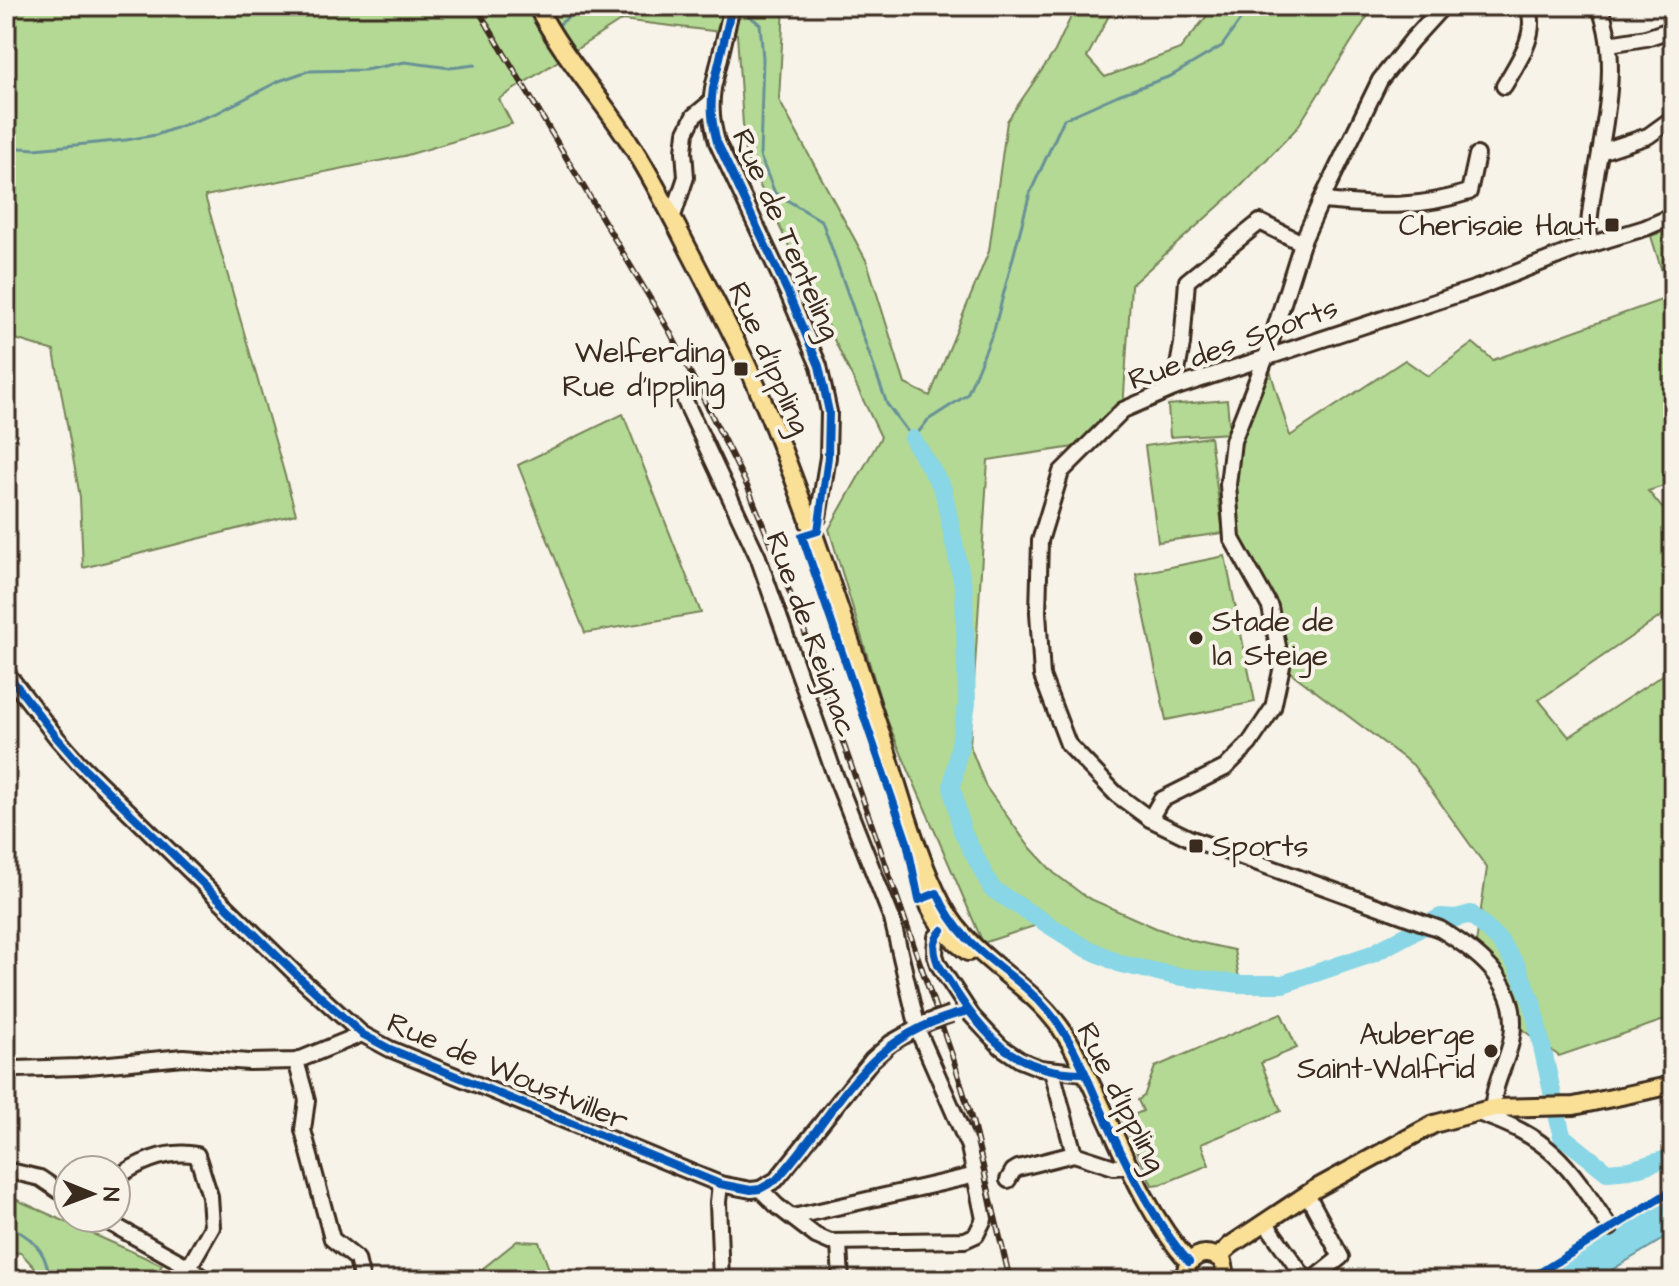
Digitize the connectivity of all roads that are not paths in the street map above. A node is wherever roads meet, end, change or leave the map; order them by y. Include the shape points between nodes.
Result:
1 (537, 6) edge
2 (732, 6) edge
3 (1443, 6) edge
4 (1528, 6) edge
5 (1599, 6) edge
6 (1673, 29) edge
7 (1609, 44) junction
8 (1504, 86) dead end
9 (711, 102) junction
10 (1673, 118) edge
11 (1600, 152) junction
12 (1477, 155) dead end
13 (1321, 201) junction
14 (1673, 216) edge
15 (672, 219) junction
16 (1302, 243) junction
17 (1588, 246) junction
18 (1266, 357) junction
19 (1174, 388) junction
20 (685, 401) dead end
21 (808, 523) junction
22 (6, 672) edge
23 (1150, 819) junction
24 (947, 926) junction
25 (968, 1011) junction
26 (922, 1025) junction
27 (362, 1034) junction
28 (296, 1061) junction
29 (6, 1065) edge
30 (1052, 1071) junction
31 (1085, 1073) junction
32 (1673, 1085) edge
33 (1493, 1108) junction
34 (1475, 1112) junction
35 (1074, 1154) junction
36 (1130, 1166) junction
37 (132, 1167) edge
38 (6, 1170) edge
39 (976, 1175) junction
40 (1008, 1180) dead end
41 (720, 1184) junction
42 (52, 1186) edge
43 (760, 1189) junction
44 (1307, 1194) junction
45 (793, 1217) junction
46 (1265, 1222) junction
47 (1610, 1228) dead end
48 (130, 1234) edge
49 (839, 1244) junction
50 (1218, 1257) junction
51 (1189, 1262) junction
52 (189, 1267) junction
53 (1302, 1276) edge
54 (205, 1280) edge
55 (362, 1280) edge
56 (721, 1280) edge
57 (841, 1280) edge
58 (1185, 1280) edge
59 (1227, 1280) edge
60 (1312, 1280) edge

1 - 15 main road, Rue d'Ippling via 632,145
2 - 9 street, Rue de Tenteling
3 - 13 street via 1380,80
4 - 8 street via 1532,30
5 - 7 street
6 - 7 street
7 - 11 street
9 - 15 street via 694,116 686,132 686,177
9 - 21 street, Rue de Tenteling via 717,142 819,366 829,412 828,457 818,518
10 - 11 street via 1648,136
11 - 17 street
12 - 13 street via 1469,192 1446,199 1408,206
13 - 16 street
14 - 17 street, Rue des Sports
15 - 21 main road, Rue d'Ippling via 757,387
16 - 18 street
16 - 19 street via 1260,222 1187,281
17 - 18 street, Rue des Sports
18 - 19 street, Rue des Sports
18 - 23 street via 1233,441 1228,485 1232,539 1270,607 1282,666 1273,708 1225,768 1161,800
19 - 23 street, Rue des Sports via 1123,410 1061,472 1040,541 1042,676 1068,744 1116,794
20 - 26 street, Rue de Reignac via 768,582 892,919
21 - 24 main road, Rue d'Ippling via 920,854 925,897
22 - 27 street, Rue de Woustviller via 79,763
23 - 33 street, Rue des Sports via 1440,929 1475,950 1508,994 1512,1031
24 - 25 street via 935,939 935,955
24 - 31 main road, Rue d'Ippling via 1047,1009
25 - 26 street, bridge
25 - 30 street via 1009,1053
26 - 39 street, Rue de Reignac
26 - 43 street via 872,1060 782,1174
27 - 28 street
27 - 41 street, Rue de Woustviller
28 - 29 street via 183,1057 78,1067
28 - 55 street via 307,1100 303,1130 332,1239 357,1259
30 - 31 street
30 - 35 street
31 - 36 main road, Rue d'Ippling
32 - 33 main road via 1574,1106
33 - 34 main road
34 - 44 main road via 1434,1124
34 - 47 street via 1540,1141 1567,1165
35 - 36 street via 1114,1167
35 - 40 street via 1025,1165
36 - 51 main road, Rue d'Ippling
37 - 52 street via 185,1153 197,1155 210,1196 212,1227
38 - 42 street
39 - 45 street
39 - 49 street, Rue de Reignac via 984,1219 972,1237
41 - 43 street, Rue de Woustviller
41 - 56 street
43 - 45 street
44 - 46 main road
44 - 60 street via 1341,1257
45 - 49 street via 822,1239
46 - 50 main road
46 - 53 street
48 - 52 street
49 - 57 street
50 - 51 main road via 1204,1253
50 - 59 main road
51 - 58 main road
52 - 54 street

